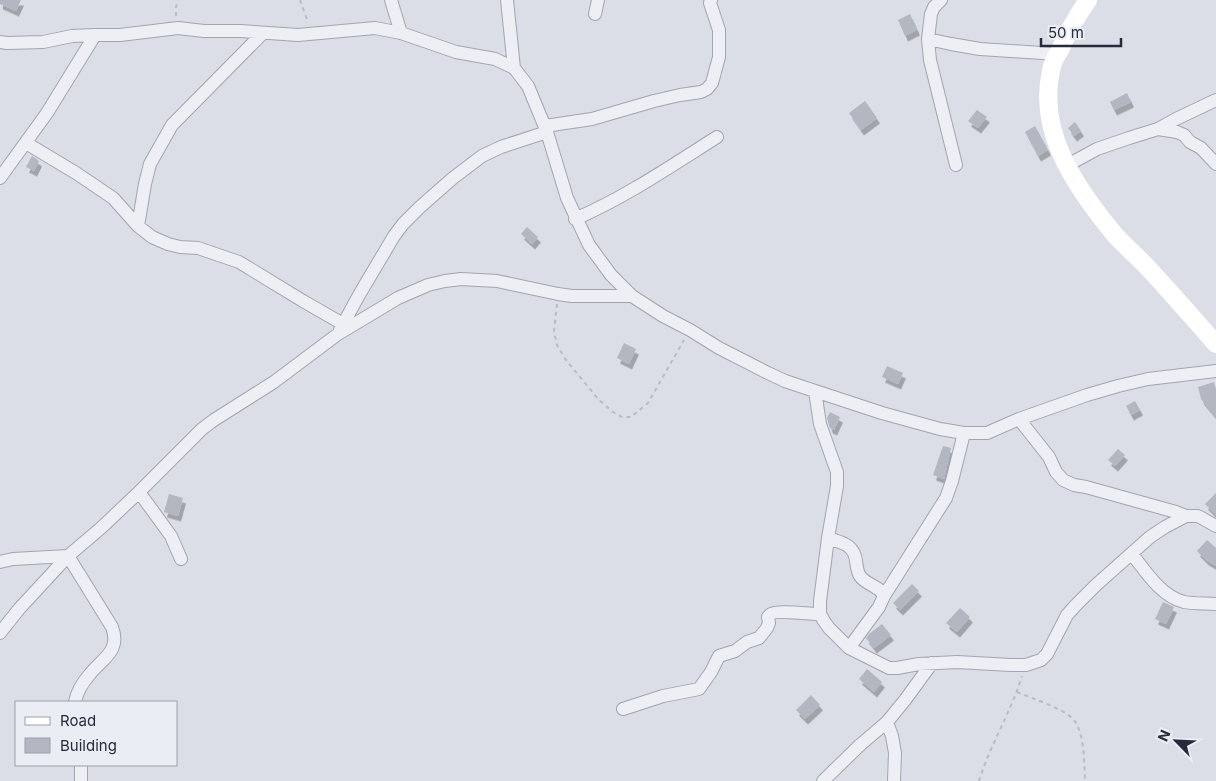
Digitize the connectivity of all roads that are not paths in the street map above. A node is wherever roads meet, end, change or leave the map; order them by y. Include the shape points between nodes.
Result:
1 (391, 0) edge
2 (507, 0) edge
3 (598, 0) edge
4 (711, 0) edge
5 (941, 0) edge
6 (1088, 0) edge
7 (595, 14) dead end
8 (264, 33) junction
9 (401, 33) junction
10 (95, 35) junction
11 (928, 38) junction
12 (2, 45) edge
13 (1057, 54) junction
14 (514, 68) junction
15 (1216, 100) edge
16 (546, 129) junction
17 (1158, 129) junction
18 (717, 137) dead end
19 (26, 143) junction
20 (1216, 164) edge
21 (956, 165) dead end
22 (1066, 166) junction
23 (0, 178) edge
24 (576, 218) junction
25 (138, 226) junction
26 (632, 296) junction
27 (341, 329) junction
28 (1216, 344) edge
29 (1216, 371) edge
30 (815, 391) junction
31 (1019, 420) junction
32 (964, 433) junction
33 (139, 492) junction
34 (1186, 516) junction
35 (1216, 526) edge
36 (828, 538) junction
37 (1132, 554) junction
38 (68, 556) junction
39 (181, 560) dead end
40 (0, 562) edge
41 (884, 596) junction
42 (1216, 604) edge
43 (820, 614) junction
44 (0, 633) edge
45 (849, 648) junction
46 (932, 664) junction
47 (75, 701) edge
48 (622, 708) dead end
49 (887, 722) junction
50 (81, 766) edge
51 (81, 781) edge
52 (822, 781) edge
53 (894, 781) edge

1 - 9 street
2 - 14 street
3 - 7 street
4 - 16 street via 720,30 719,57 708,89
5 - 11 street via 931,14
6 - 13 main road
8 - 9 street via 298,35 376,28
8 - 10 street via 178,28
8 - 25 street via 172,125 150,164
9 - 14 street via 456,52 495,59
10 - 12 street
10 - 19 street
11 - 13 street via 980,49
11 - 21 street via 930,60
13 - 22 main road via 1051,69 1049,112
14 - 16 street via 528,86
15 - 17 street
16 - 24 street
16 - 27 street via 482,156 420,207 394,236
17 - 20 street via 1184,135
17 - 22 street via 1097,149
18 - 24 street via 627,193
19 - 23 street
19 - 25 street via 113,198
22 - 28 main road via 1116,235
24 - 26 street via 600,262
25 - 27 street via 168,244 198,248 239,262
26 - 27 street via 572,296 497,281 461,279 428,285
26 - 30 street via 719,348 768,373
27 - 33 street via 274,382 202,429
29 - 31 street via 1118,386
30 - 32 street via 922,424
30 - 36 street via 820,424 838,472
31 - 32 street via 988,433
31 - 34 street via 1049,457 1056,472 1074,486
32 - 41 street via 946,498
33 - 38 street
33 - 39 street via 171,536
34 - 35 street via 1198,516
34 - 37 street via 1150,537
36 - 41 street via 853,549 859,575
36 - 43 street
37 - 42 street via 1169,595 1184,602
37 - 46 street via 1071,610 1040,660 1026,665
38 - 40 street
38 - 44 street via 18,608
38 - 47 street via 115,635 112,651 81,685
41 - 45 street
43 - 45 street
43 - 48 street via 772,613 759,638 747,642 735,652 719,656 699,689
45 - 46 street via 889,668
46 - 49 street
49 - 52 street
49 - 53 street via 895,753
50 - 51 street

